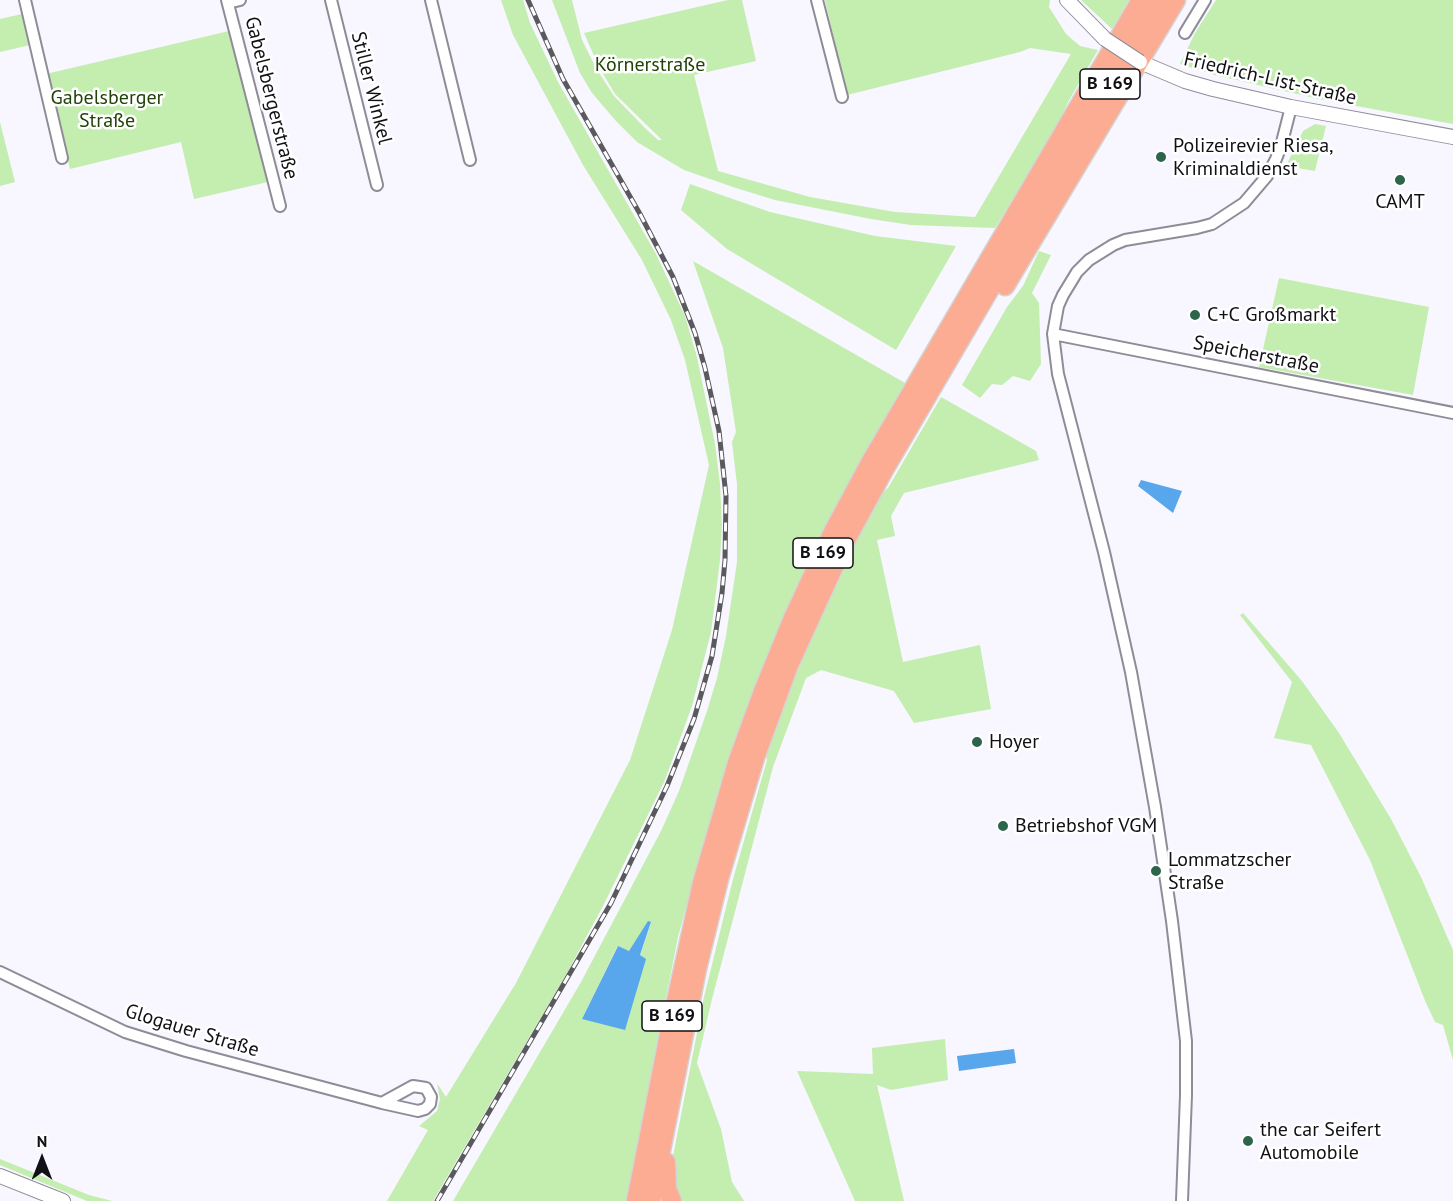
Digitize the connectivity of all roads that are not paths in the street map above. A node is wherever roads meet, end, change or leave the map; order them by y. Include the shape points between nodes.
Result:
1 (25, 0) edge
2 (240, 0) edge
3 (331, 0) edge
4 (431, 0) edge
5 (817, 0) edge
6 (1067, 0) edge
7 (1141, 0) edge
8 (1159, 0) edge
9 (1176, 0) edge
10 (1205, 0) edge
11 (227, 2) edge
12 (1185, 33) dead end
13 (1140, 62) junction
14 (842, 96) dead end
15 (1291, 107) junction
16 (1453, 137) edge
17 (62, 158) dead end
18 (471, 160) dead end
19 (377, 185) dead end
20 (280, 206) dead end
21 (966, 328) junction
22 (1053, 334) junction
23 (1453, 413) edge
24 (0, 972) edge
25 (382, 1102) dead end
26 (664, 1134) junction
27 (0, 1176) edge
28 (63, 1201) edge
29 (636, 1201) edge
30 (651, 1201) edge
31 (672, 1201) edge
32 (1182, 1201) edge

1 - 17 street
2 - 11 street
3 - 19 street, Stiller Winkel
4 - 18 street
5 - 14 street
6 - 13 street, Friedrich-List-Straße, bridge via 1105,39
7 - 29 highway, B 169 via 870,462 793,618 737,763 702,883
8 - 21 highway, B 169
9 - 13 highway
10 - 12 street
11 - 20 street, Gabelsbergerstraße
13 - 15 street, Friedrich-List-Straße via 1185,81
13 - 21 highway via 1024,257 989,310
15 - 16 street, Friedrich-List-Straße
15 - 22 street via 1276,159 1244,203 1212,224 1125,240 1089,260 1063,295
21 - 26 highway, B 169 via 846,540 775,700 719,879
22 - 23 street, Speicherstraße
22 - 32 street via 1058,374 1131,672 1157,817 1186,1041
24 - 25 street, Glogauer Straße via 140,1037
26 - 30 highway, B 169
26 - 31 highway via 667,1189
27 - 28 street

